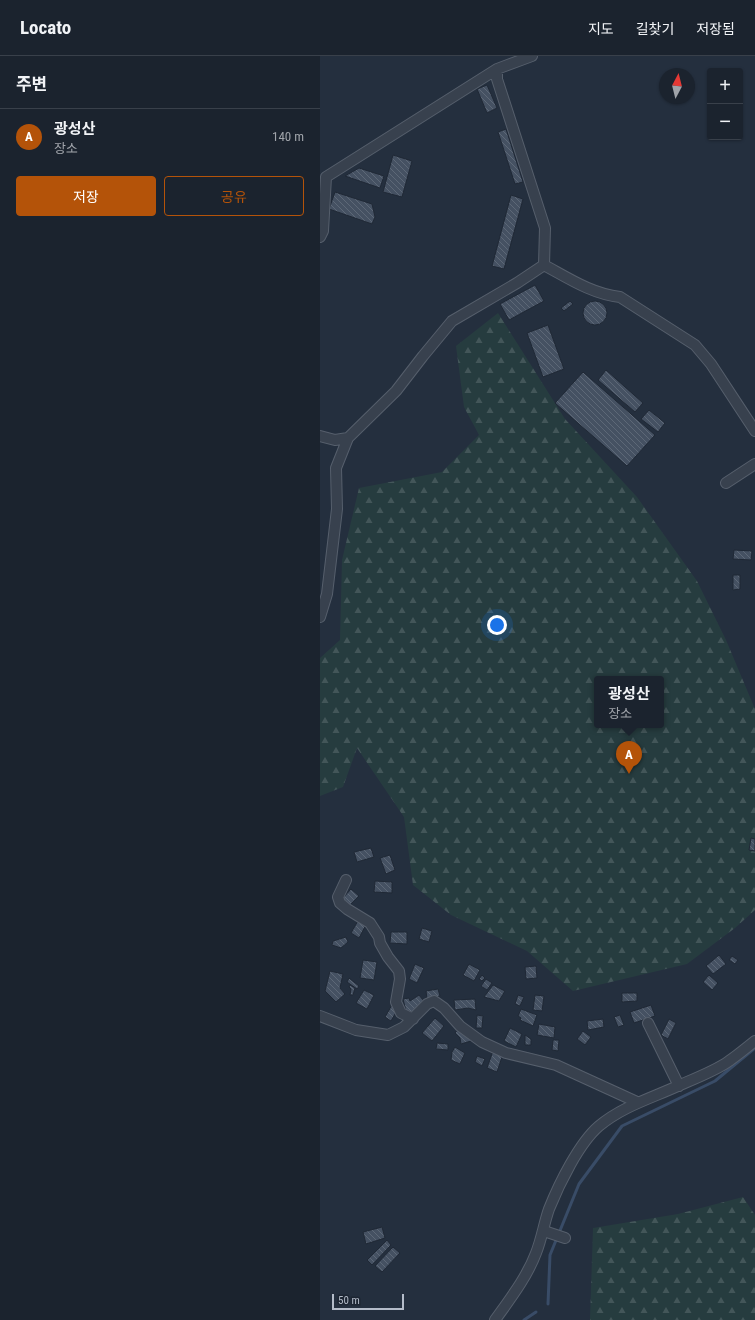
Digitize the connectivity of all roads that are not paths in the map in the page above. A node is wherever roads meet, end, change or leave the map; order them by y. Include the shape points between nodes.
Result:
1 (532, 56) edge
2 (497, 69) junction
3 (323, 176) edge
4 (320, 237) edge
5 (544, 265) junction
6 (755, 430) edge
7 (320, 436) edge
8 (348, 438) junction
9 (755, 464) edge
10 (726, 483) dead end
11 (320, 616) edge
12 (346, 880) dead end
13 (320, 1016) edge
14 (413, 1019) junction
15 (648, 1023) dead end
16 (755, 1041) edge
17 (679, 1086) junction
18 (637, 1102) junction
19 (544, 1231) junction
20 (565, 1238) dead end
21 (495, 1320) edge

1 - 2 street
2 - 3 street
2 - 5 street via 497,79 545,228
3 - 4 street via 323,231
5 - 6 street via 577,283 606,295 620,297 694,345 711,364
5 - 8 street via 452,321 396,391
7 - 8 street via 335,440
8 - 11 street via 336,468 337,509 327,594
9 - 10 street
12 - 14 street via 338,897 340,903 370,923 379,937 398,971 400,980 396,1002 401,1013
13 - 14 street via 356,1030 388,1034 404,1027
14 - 18 street via 427,1004 434,1001 460,1026 482,1042 506,1053 556,1065
15 - 17 street
16 - 17 street via 728,1062
17 - 18 street
18 - 19 street via 620,1111 585,1141 549,1210
19 - 20 street
19 - 21 street via 536,1254 518,1288

